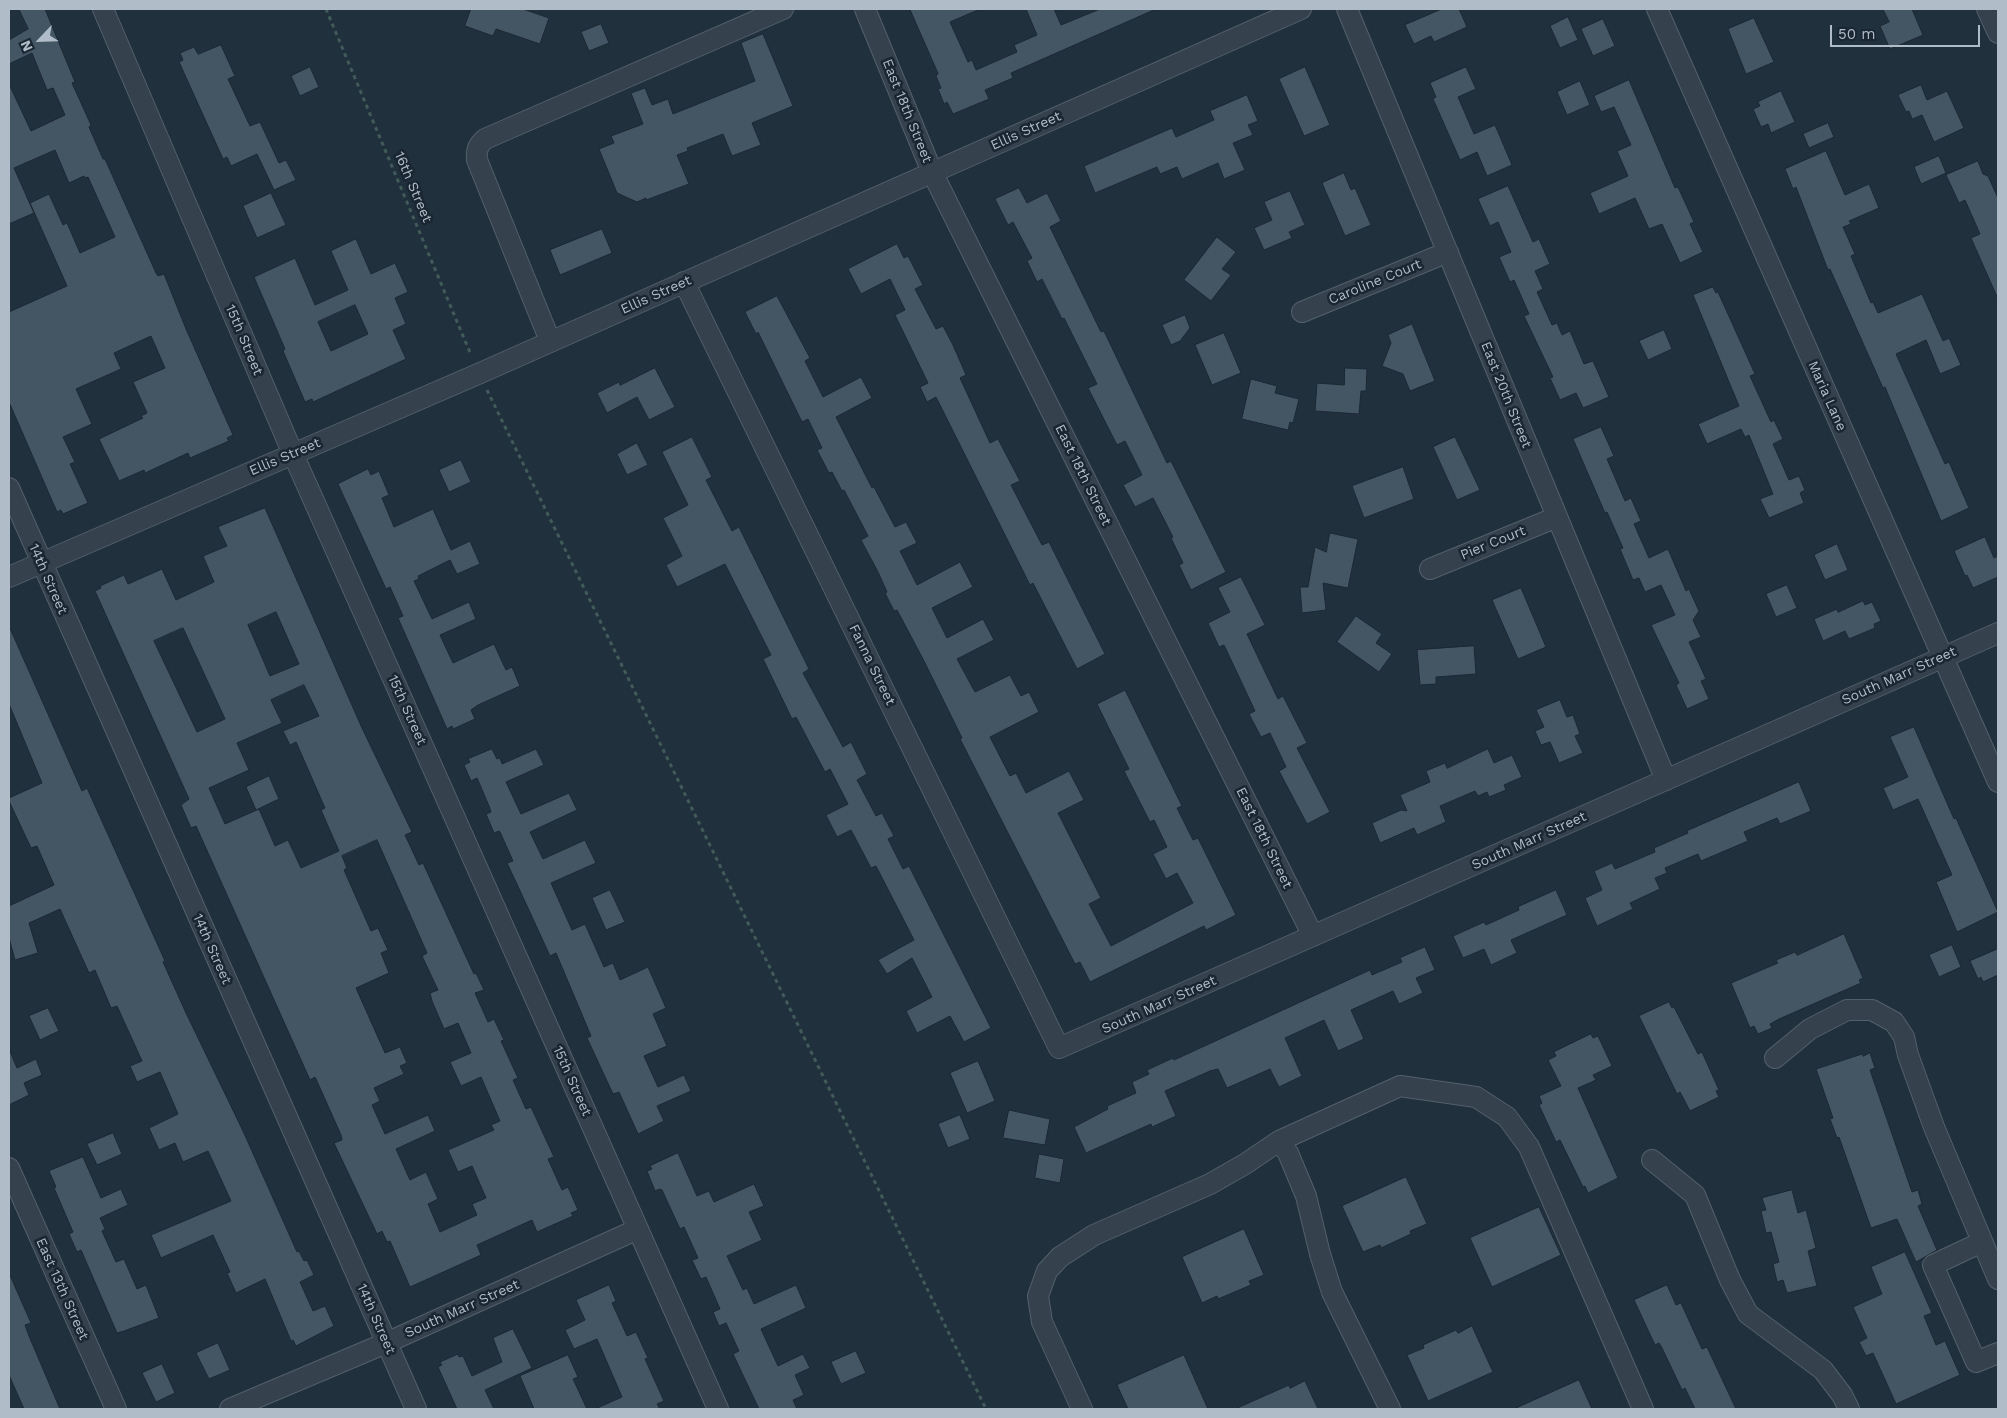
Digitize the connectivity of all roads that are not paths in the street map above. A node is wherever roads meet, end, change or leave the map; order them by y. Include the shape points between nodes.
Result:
1 (103, 9) edge
2 (783, 9) edge
3 (865, 9) edge
4 (1301, 9) edge
5 (1347, 9) edge
6 (1657, 9) edge
7 (1987, 9) edge
8 (1998, 33) edge
9 (932, 172) junction
10 (1448, 252) junction
11 (684, 282) junction
12 (1302, 312) dead end
13 (550, 342) junction
14 (293, 454) junction
15 (9, 488) edge
16 (1557, 517) junction
17 (41, 563) junction
18 (1430, 569) dead end
19 (9, 577) edge
20 (1998, 633) edge
21 (1942, 657) junction
22 (1666, 780) junction
23 (1998, 782) edge
24 (1313, 936) junction
25 (1060, 1048) joint
26 (1775, 1058) dead end
27 (1279, 1141) junction
28 (1652, 1160) dead end
29 (9, 1168) edge
30 (638, 1229) junction
31 (1982, 1242) junction
32 (1998, 1279) edge
33 (386, 1343) junction
34 (1998, 1352) edge
35 (116, 1409) edge
36 (230, 1409) edge
37 (416, 1409) edge
38 (718, 1409) edge
39 (1082, 1409) edge
40 (1390, 1409) edge
41 (1643, 1409) edge
42 (1849, 1409) edge

1 - 14 street, 15th Street
2 - 13 street via 485,139 480,144 477,160
3 - 9 street, East 18th Street
4 - 9 street, Ellis Street
5 - 10 street, East 20th Street
6 - 21 street, Maria Lane
7 - 8 street
9 - 11 street, Ellis Street
9 - 24 street, East 18th Street
10 - 12 street, Caroline Court
10 - 16 street, East 20th Street
11 - 13 street, Ellis Street
11 - 25 street, Fanna Street
13 - 14 street, Ellis Street
14 - 17 street, Ellis Street
14 - 30 street, 15th Street
15 - 17 street, 14th Street
16 - 18 street, Pier Court
16 - 22 street, East 20th Street
17 - 19 street, Ellis Street
17 - 33 street, 14th Street
20 - 21 street, South Marr Street
21 - 22 street, South Marr Street
21 - 23 street, Maria Lane
22 - 24 street, South Marr Street
24 - 25 street, South Marr Street
26 - 31 street via 1810,1028 1847,1010 1872,1010 1894,1022 1904,1037 1934,1127
27 - 39 street via 1210,1184 1094,1235 1051,1266 1039,1289 1038,1309
27 - 40 street via 1306,1196 1332,1292
27 - 41 street via 1400,1086 1476,1097 1507,1117 1528,1147 1550,1191
28 - 42 street via 1695,1195 1730,1280 1748,1314 1823,1370
29 - 35 street, East 13th Street
30 - 33 street, South Marr Street
30 - 38 street, 15th Street
31 - 32 street
31 - 34 street via 1933,1264 1976,1362
33 - 36 street, South Marr Street
33 - 37 street, 14th Street

